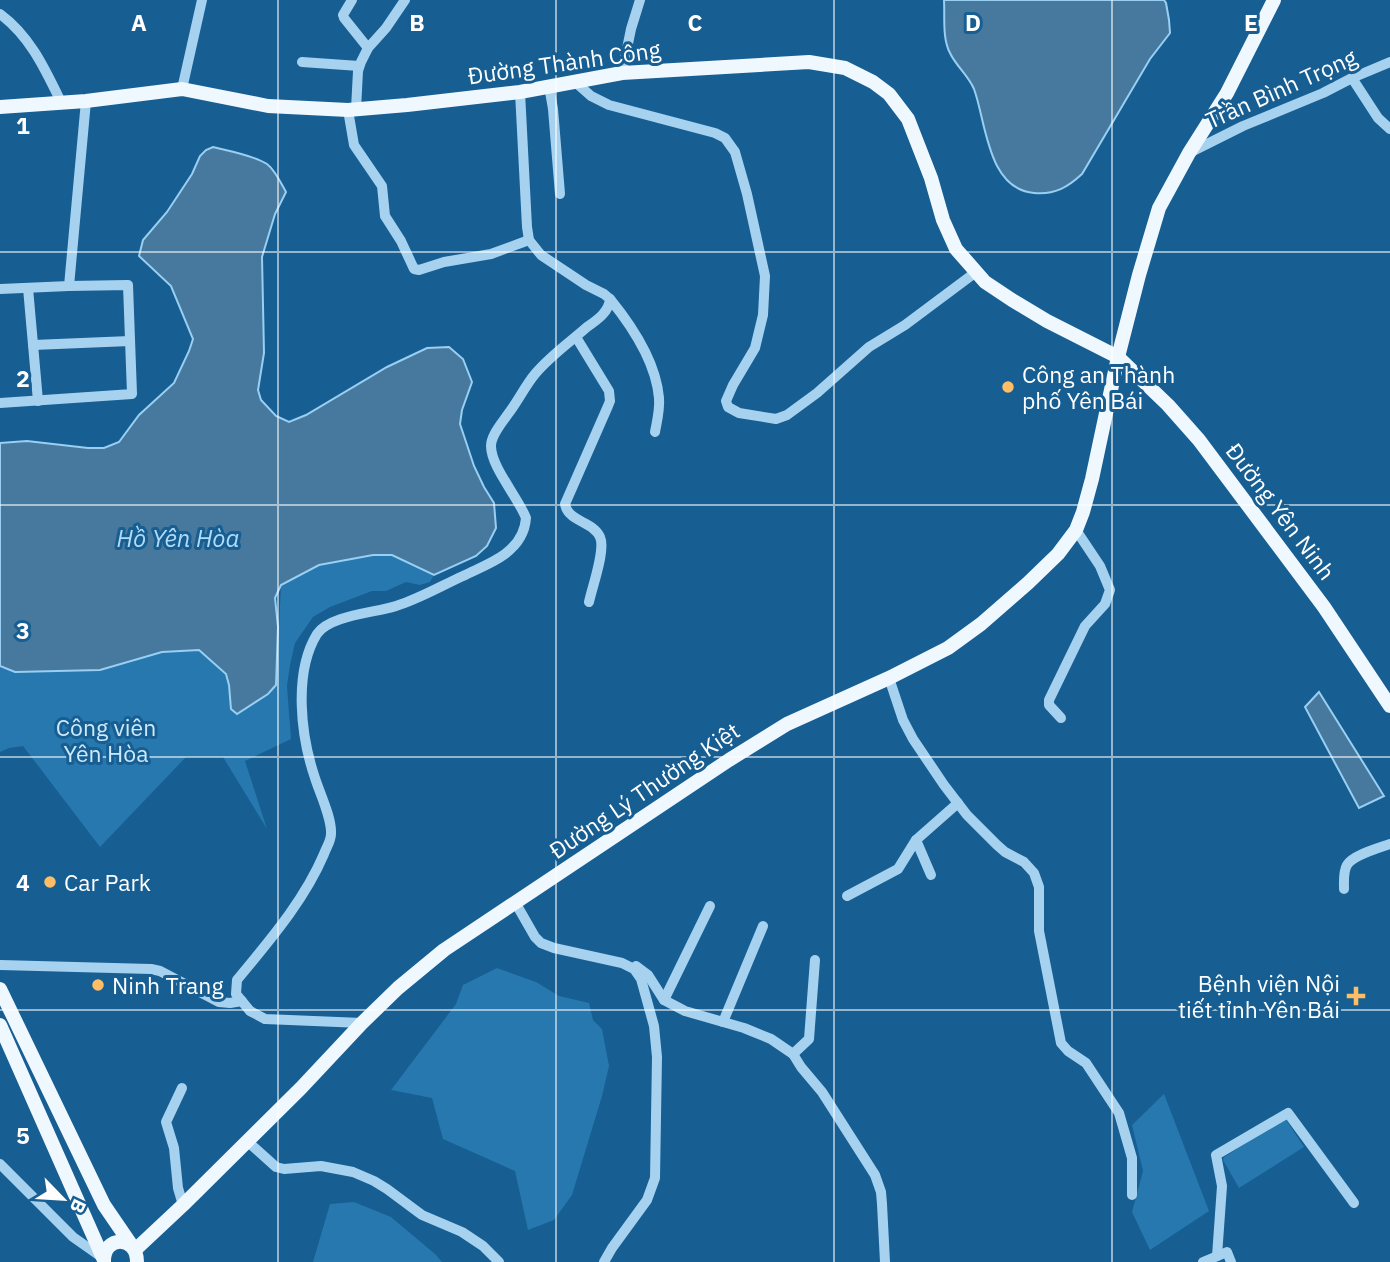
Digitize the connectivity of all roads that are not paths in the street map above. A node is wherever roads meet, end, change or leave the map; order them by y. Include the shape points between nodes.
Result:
1 (202, 0) edge
2 (352, 0) edge
3 (405, 0) edge
4 (640, 0) edge
5 (1274, 0) edge
6 (0, 14) edge
7 (368, 48) junction
8 (302, 62) dead end
9 (1390, 62) edge
10 (359, 66) junction
11 (622, 73) junction
12 (1352, 78) junction
13 (574, 81) junction
14 (549, 86) junction
15 (182, 89) junction
16 (520, 92) junction
17 (86, 101) junction
18 (61, 102) junction
19 (0, 107) edge
20 (352, 109) junction
21 (1390, 129) edge
22 (1189, 153) junction
23 (560, 194) dead end
24 (529, 240) junction
25 (976, 272) junction
26 (69, 286) junction
27 (28, 288) junction
28 (0, 289) edge
29 (610, 299) junction
30 (576, 337) junction
31 (130, 341) junction
32 (33, 345) junction
33 (1118, 357) junction
34 (38, 401) junction
35 (0, 403) edge
36 (655, 432) dead end
37 (1076, 530) junction
38 (589, 602) dead end
39 (889, 678) junction
40 (1390, 706) edge
41 (1061, 718) dead end
42 (958, 803) junction
43 (916, 840) junction
44 (1390, 844) edge
45 (931, 874) dead end
46 (1344, 889) dead end
47 (847, 896) dead end
48 (515, 902) junction
49 (710, 906) dead end
50 (763, 926) dead end
51 (814, 960) dead end
52 (0, 965) edge
53 (629, 965) junction
54 (0, 989) edge
55 (664, 1000) junction
56 (242, 1001) junction
57 (723, 1022) junction
58 (362, 1023) junction
59 (0, 1025) edge
60 (793, 1054) junction
61 (182, 1087) dead end
62 (247, 1141) junction
63 (0, 1164) edge
64 (1132, 1195) dead end
65 (1354, 1203) dead end
66 (183, 1205) junction
67 (136, 1256) edge
68 (1217, 1256) junction
69 (103, 1260) edge
70 (499, 1262) edge
71 (604, 1262) edge
72 (885, 1262) edge
73 (1203, 1262) edge
74 (1231, 1262) edge

1 - 15 street
2 - 7 street via 344,18
3 - 7 street
4 - 11 street
5 - 22 main road, Đường Lý Thường Kiệt via 1227,93
6 - 18 street via 32,48
7 - 10 street
8 - 10 street
9 - 12 street, Trần Bình Trọng
10 - 20 street
11 - 13 main road, Đường Thành Công
11 - 25 main road, Đường Thành Công via 809,62 845,68 873,82 908,119 943,219 957,249
12 - 21 street
12 - 22 street, Trần Bình Trọng
13 - 14 main road, Đường Thành Công
13 - 25 street via 609,105 715,133 732,147 765,276 755,348 726,401 738,414 776,419 796,410 869,347
14 - 16 main road, Đường Thành Công
14 - 23 street
15 - 17 main road, Đường Thành Công
15 - 20 main road, Đường Thành Công via 268,106
16 - 20 main road, Đường Thành Công
16 - 24 street
17 - 18 main road, Đường Thành Công
17 - 26 street
18 - 19 main road, Đường Thành Công
20 - 24 street via 354,145 384,190 386,216 414,269 491,254
22 - 33 main road, Đường Lý Thường Kiệt via 1159,208
24 - 29 street via 541,255
25 - 33 main road, Đường Thành Công via 1047,321
26 - 27 street
26 - 31 street via 128,285
27 - 28 street
27 - 32 street
29 - 30 street via 607,309
29 - 36 street via 651,367 659,395
30 - 38 street via 610,397 565,504 567,511 601,538
30 - 56 street via 535,374 491,445 494,461 526,518 516,544 493,561 420,596 329,625 310,646 303,676 303,721 331,836 289,914 237,980 236,994
31 - 32 street
31 - 34 street via 132,394
32 - 34 street
33 - 37 main road, Đường Lý Thường Kiệt via 1090,489
33 - 40 main road, Đường Yên Ninh via 1199,440 1324,607
34 - 35 street
37 - 39 main road, Đường Lý Thường Kiệt via 1028,583 964,638
37 - 41 street via 1110,590 1105,604 1085,625 1049,700
39 - 42 street via 913,739
39 - 48 main road, Đường Lý Thường Kiệt via 787,724
42 - 43 street
42 - 64 street via 997,845 1034,873 1039,887 1039,931 1061,1042 1086,1063 1119,1113 1132,1158
43 - 45 street
43 - 47 street via 898,869
44 - 46 street via 1353,859 1347,865
48 - 53 street via 541,943
48 - 58 main road, Đường Lý Thường Kiệt via 444,950
49 - 55 street
50 - 57 street
51 - 60 street via 809,1039
52 - 56 street via 151,969 219,1002
53 - 55 street via 648,975
53 - 71 street via 641,979 654,1026 656,1169 647,1200
54 - 67 main road via 104,1205
55 - 57 street
56 - 58 street via 265,1019
57 - 60 street via 771,1039
58 - 62 main road, Đường Lý Thường Kiệt
59 - 69 main road
60 - 72 street via 875,1175 881,1192
61 - 66 street via 166,1122
62 - 66 main road, Đường Lý Thường Kiệt
62 - 70 street via 284,1170 321,1166 374,1181 422,1215 462,1232
63 - 69 street via 73,1237
65 - 68 street via 1288,1113 1216,1155 1222,1186
66 - 67 main road, Đường Lý Thường Kiệt
67 - 69 main road via 125,1242 114,1243
68 - 73 street
68 - 74 street via 1227,1252

